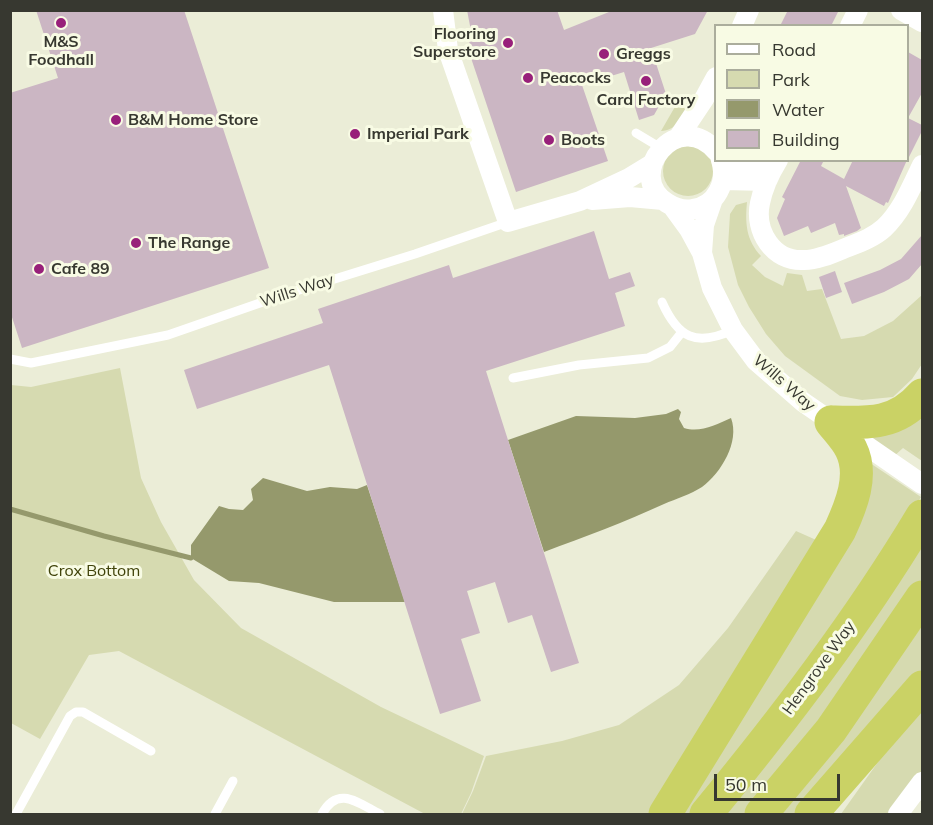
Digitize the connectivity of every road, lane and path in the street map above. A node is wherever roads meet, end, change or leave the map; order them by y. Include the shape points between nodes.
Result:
1 (442, 10) edge
2 (749, 10) edge
3 (858, 10) edge
4 (901, 10) edge
5 (922, 22) edge
6 (743, 24) edge
7 (851, 24) edge
8 (714, 81) edge
9 (705, 99) junction
10 (636, 133) dead end
11 (678, 138) junction
12 (714, 152) edge
13 (657, 156) junction
14 (714, 156) edge
15 (717, 162) edge
16 (736, 162) edge
17 (922, 165) edge
18 (774, 168) edge
19 (713, 199) junction
20 (580, 201) junction
21 (668, 204) junction
22 (508, 222) junction
23 (702, 253) junction
24 (662, 302) dead end
25 (733, 330) junction
26 (682, 332) junction
27 (10, 359) edge
28 (513, 378) dead end
29 (922, 395) edge
30 (831, 422) junction
31 (922, 484) edge
32 (918, 522) edge
33 (922, 597) edge
34 (922, 687) edge
35 (151, 751) dead end
36 (233, 781) dead end
37 (922, 782) edge
38 (16, 814) edge
39 (215, 814) edge
40 (322, 814) edge
41 (380, 814) edge
42 (665, 814) edge
43 (706, 814) edge
44 (761, 814) edge
45 (811, 814) edge
46 (898, 814) edge

1 - 22 street via 448,50
2 - 6 street
3 - 7 street
4 - 5 street
8 - 9 street, Wills Way
9 - 11 street, Wills Way
9 - 12 street, Wills Way via 701,120
10 - 13 lane
11 - 13 street, Wills Way
11 - 14 street via 694,138
13 - 20 street, Wills Way via 629,178
13 - 21 street, Wills Way via 651,177 655,190
15 - 19 street, Wills Way via 719,190
16 - 18 street
17 - 18 street via 883,229 823,257 803,260 778,254 764,236 759,212
19 - 21 street, Wills Way via 694,209
19 - 23 street, Wills Way via 704,225
20 - 21 street, Wills Way via 630,197
20 - 22 street, Wills Way
21 - 23 street, Wills Way
22 - 27 lane, Wills Way via 168,335 31,363
23 - 25 street, Wills Way via 712,288
24 - 26 lane via 671,322
25 - 26 lane via 704,339
25 - 30 street, Wills Way via 769,374
26 - 28 lane via 670,347 648,358
29 - 30 highway via 907,410 887,419 873,423
30 - 31 street, Wills Way
30 - 42 highway via 855,459 850,508 835,539
32 - 43 highway, Hengrove Way via 833,651
33 - 44 highway via 831,730
34 - 45 highway
35 - 38 lane via 83,712 76,712 70,716
36 - 39 lane
37 - 46 street
40 - 41 lane via 327,805 339,798 350,799

